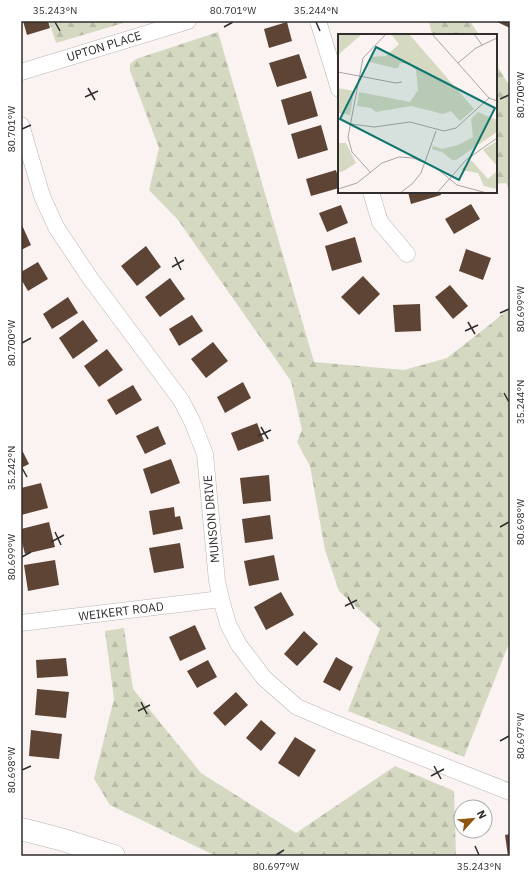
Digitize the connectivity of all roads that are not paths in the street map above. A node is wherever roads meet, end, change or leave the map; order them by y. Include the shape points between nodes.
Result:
1 (188, 21) edge
2 (318, 21) edge
3 (21, 72) edge
4 (338, 86) edge
5 (21, 125) edge
6 (371, 193) edge
7 (407, 254) dead end
8 (221, 599) junction
9 (21, 623) edge
10 (510, 792) edge
11 (21, 829) edge
12 (114, 856) edge

1 - 3 street, UPTON PLACE
2 - 4 street
5 - 8 street, MUNSON DRIVE via 42,196 56,227 90,278 181,400 192,421 205,454 217,581
6 - 7 street via 380,222
8 - 9 street, WEIKERT ROAD
8 - 10 street, MUNSON DRIVE via 228,624 239,645 264,678 297,707
11 - 12 street

